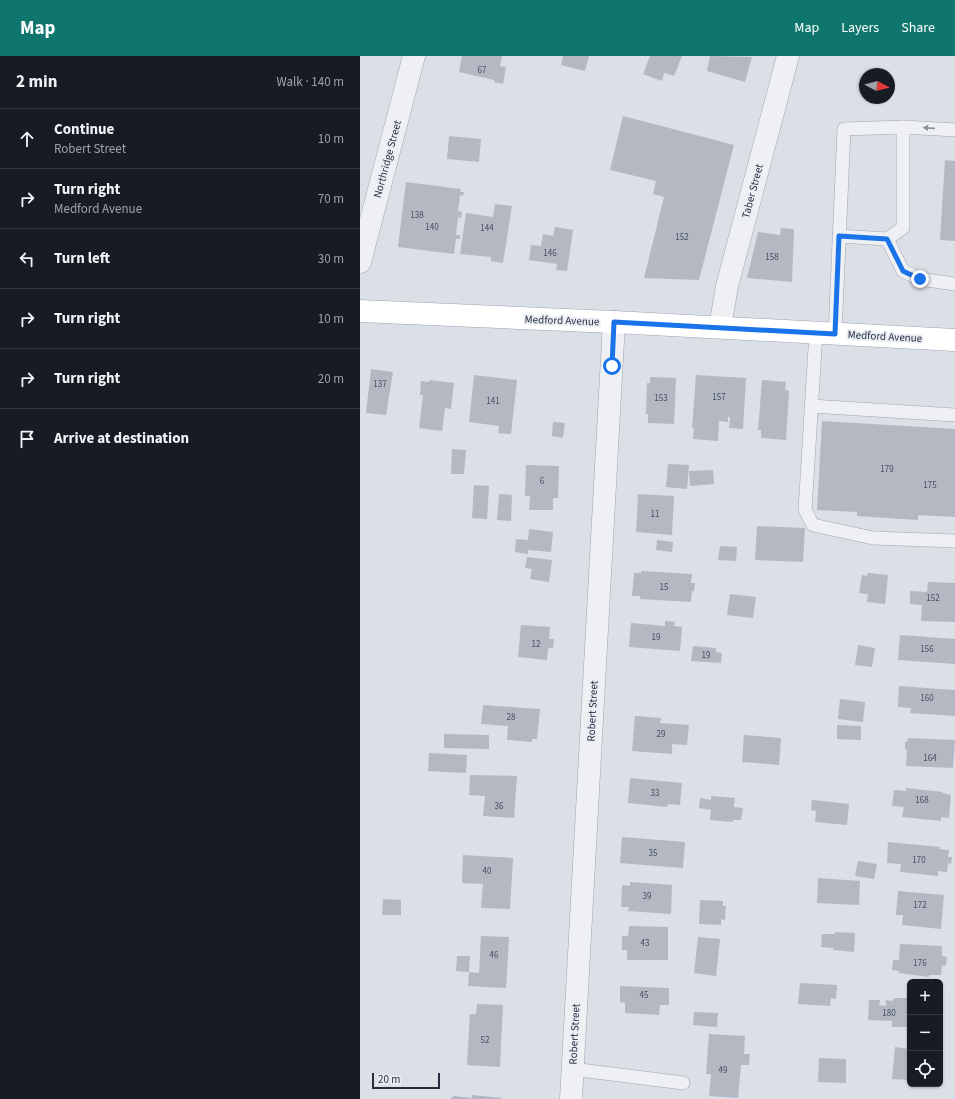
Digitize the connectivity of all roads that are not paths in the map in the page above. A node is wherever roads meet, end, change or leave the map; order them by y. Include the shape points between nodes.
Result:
1 (414, 56) edge
2 (788, 56) edge
3 (903, 127) junction
4 (955, 130) edge
5 (839, 236) junction
6 (887, 239) junction
7 (360, 262) edge
8 (955, 284) edge
9 (360, 311) edge
10 (614, 322) junction
11 (720, 328) junction
12 (826, 333) junction
13 (955, 340) edge
14 (811, 406) junction
15 (955, 415) edge
16 (955, 541) edge
17 (572, 1070) junction
18 (683, 1083) dead end
19 (571, 1099) edge

1 - 7 street, Northridge Street
2 - 11 street, Taber Street via 727,286
4 -> 3 lane
3 - 5 lane via 844,129
3 - 6 lane via 903,228
5 - 6 lane
5 - 12 lane
6 - 8 lane via 903,271 920,279
9 - 10 main road, Medford Avenue
10 - 11 main road, Medford Avenue
10 - 17 street, Robert Street
11 - 12 main road, Medford Avenue
12 - 13 main road, Medford Avenue
12 - 14 lane
14 - 15 lane
14 - 16 lane via 805,510 813,525 873,538
17 - 18 lane
17 - 19 street, Robert Street

